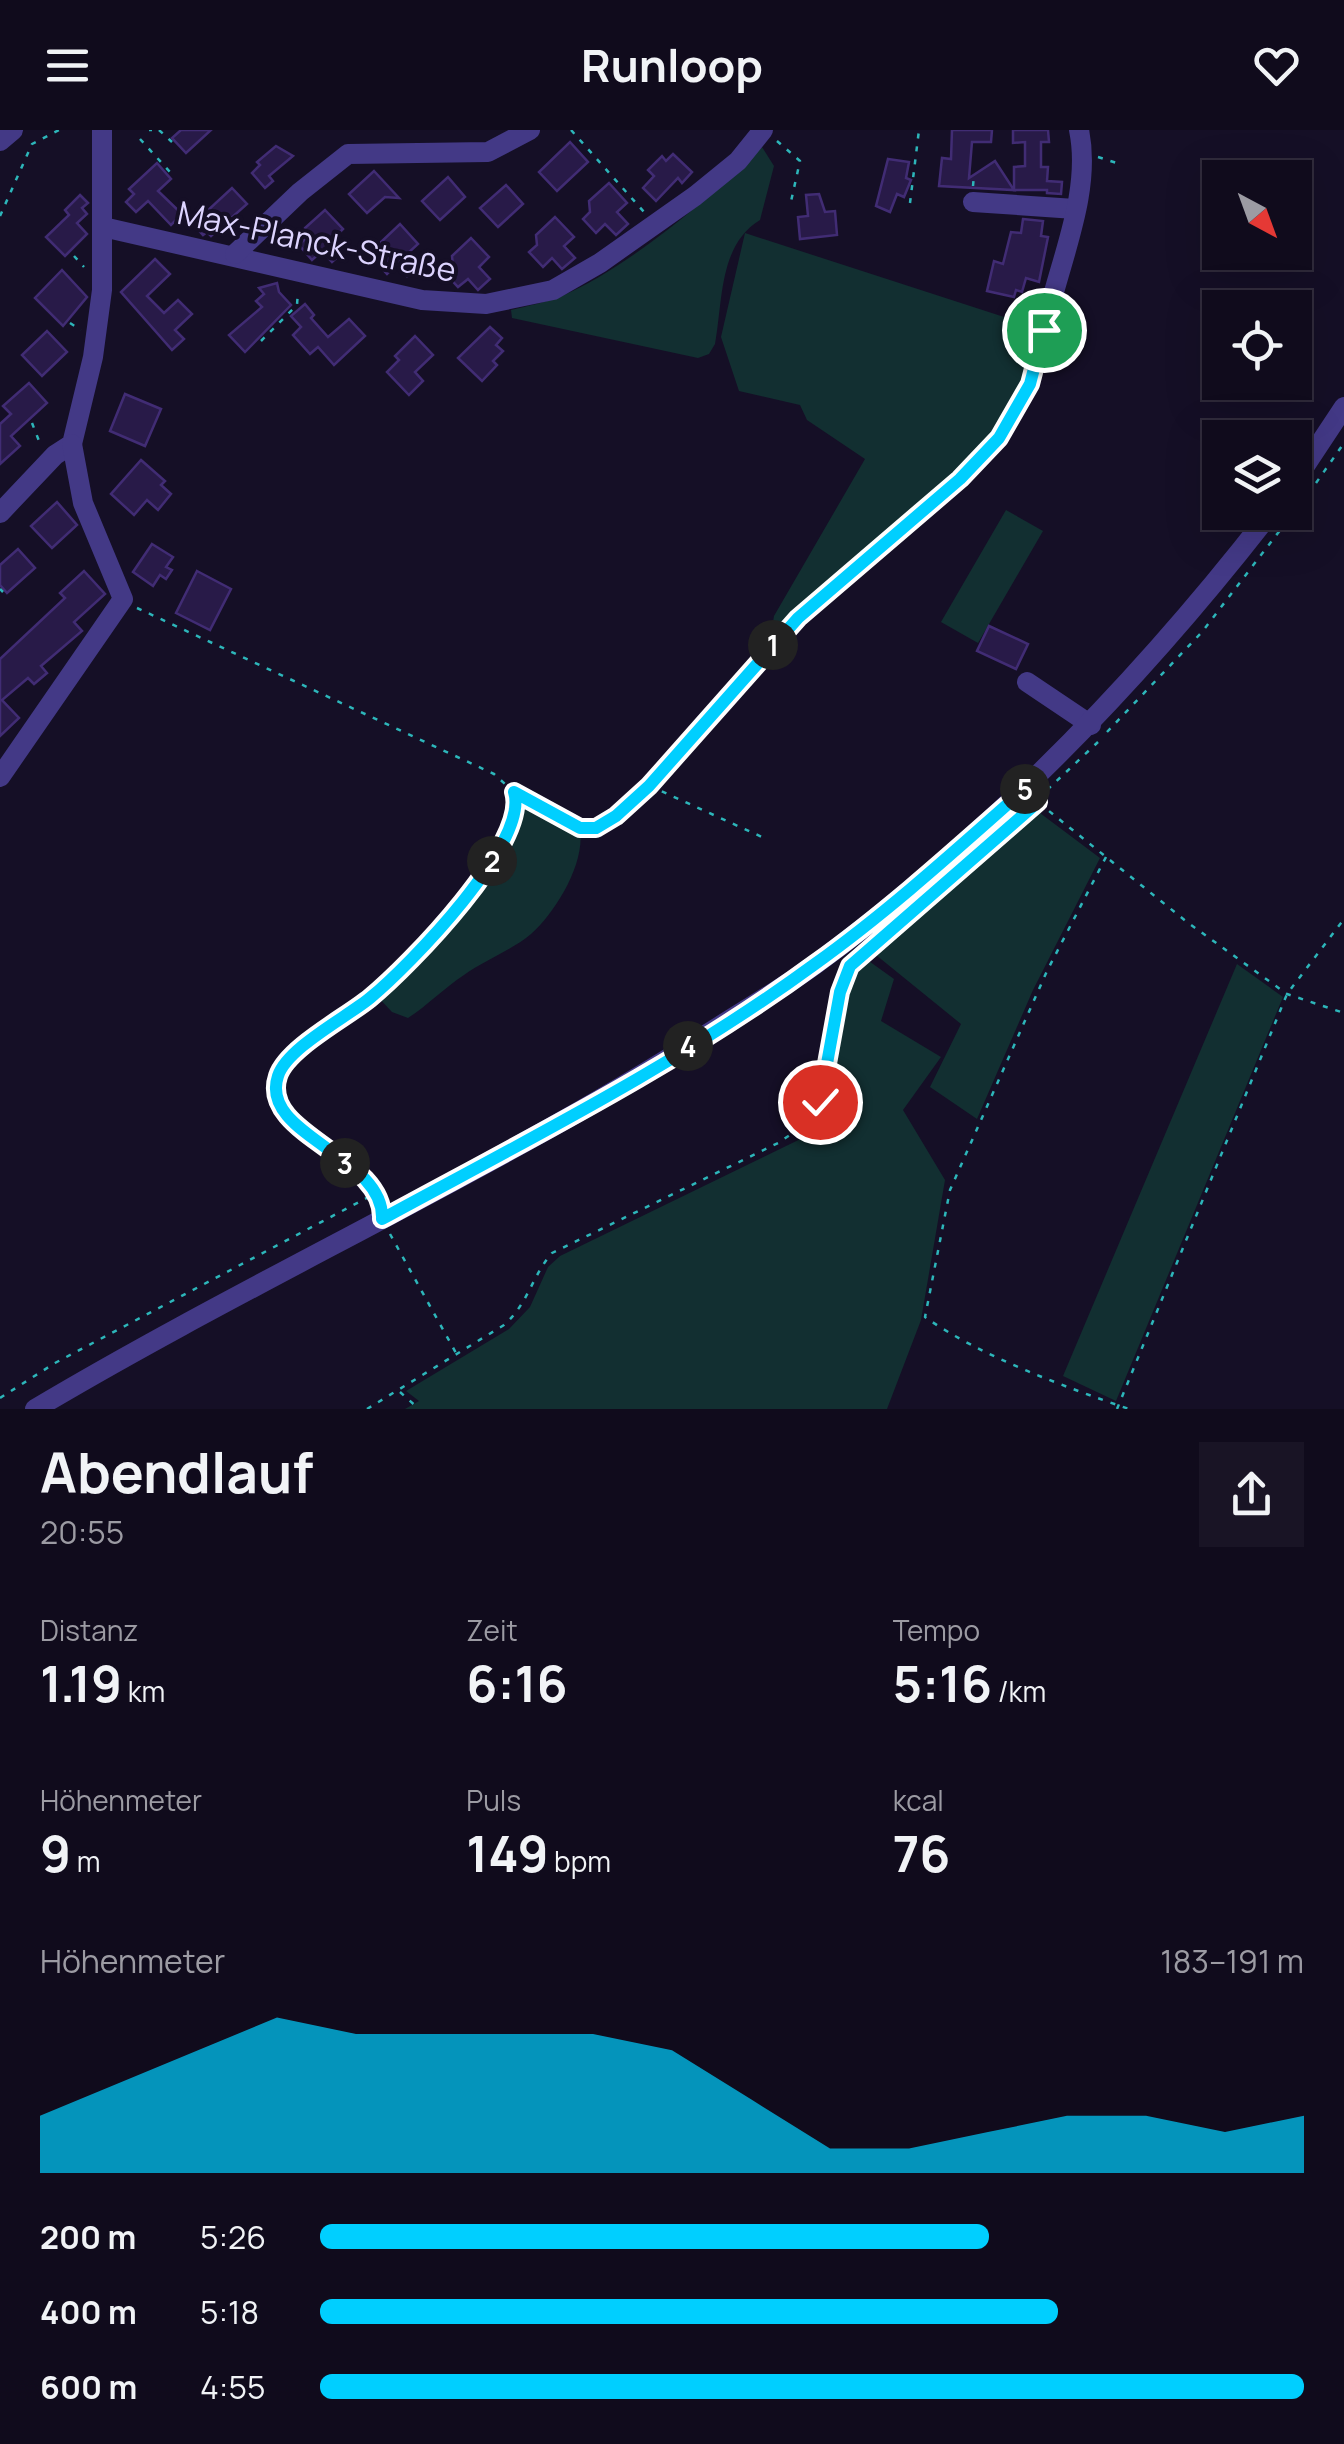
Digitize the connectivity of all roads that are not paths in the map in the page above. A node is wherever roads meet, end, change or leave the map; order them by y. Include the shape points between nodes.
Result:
1 (13, 130) edge
2 (102, 130) edge
3 (530, 130) edge
4 (1079, 130) edge
5 (770, 135) edge
6 (0, 141) edge
7 (973, 202) dead end
8 (1075, 210) junction
9 (103, 227) junction
10 (235, 254) junction
11 (1050, 307) road end
12 (1344, 406) edge
13 (72, 444) junction
14 (1312, 455) edge
15 (0, 513) edge
16 (1257, 530) edge
17 (1027, 682) dead end
18 (1091, 725) junction
19 (0, 776) edge
20 (35, 1409) edge

1 - 6 street
2 - 9 street
3 - 10 street via 488,152 348,154
4 - 8 street
5 - 10 street, Max-Planck-Straße via 655,224 554,290 486,304 422,300 301,281
7 - 8 street
8 - 11 street
9 - 10 street, Max-Planck-Straße
9 - 13 street via 94,350
12 - 14 street
13 - 15 street
13 - 19 street via 83,503 122,599
16 - 18 street
17 - 18 street
18 - 20 street via 1032,795 814,965 620,1090

